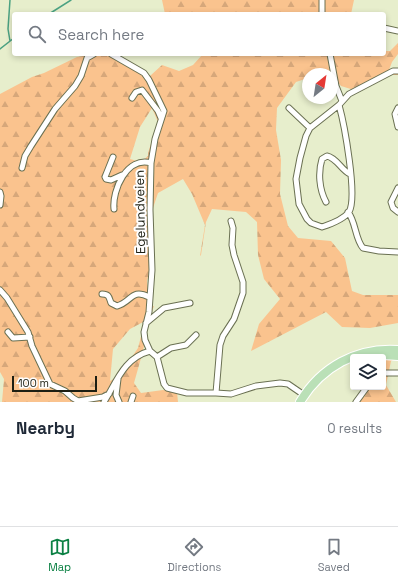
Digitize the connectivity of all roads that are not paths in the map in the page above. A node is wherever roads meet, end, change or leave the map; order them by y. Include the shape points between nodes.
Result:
1 (322, 0) edge
2 (322, 12) edge
3 (386, 28) edge
4 (398, 31) edge
5 (90, 56) edge
6 (114, 56) edge
7 (330, 56) edge
8 (398, 71) edge
9 (132, 98) dead end
10 (340, 103) junction
11 (289, 108) dead end
12 (398, 108) edge
13 (161, 118) junction
14 (398, 127) edge
15 (310, 128) junction
16 (113, 157) dead end
17 (150, 163) junction
18 (22, 168) dead end
19 (126, 172) junction
20 (350, 174) junction
21 (398, 188) edge
22 (0, 192) edge
23 (326, 202) dead end
24 (0, 205) edge
25 (114, 208) dead end
26 (348, 212) junction
27 (398, 212) edge
28 (231, 221) dead end
29 (398, 252) edge
30 (0, 290) edge
31 (102, 294) dead end
32 (149, 297) junction
33 (190, 303) dead end
34 (146, 323) junction
35 (8, 332) dead end
36 (196, 335) dead end
37 (30, 337) junction
38 (398, 350) edge
39 (150, 351) junction
40 (364, 354) edge
41 (386, 355) edge
42 (398, 356) edge
43 (157, 357) junction
44 (350, 358) edge
45 (386, 373) edge
46 (398, 373) edge
47 (117, 378) junction
48 (365, 390) edge
49 (216, 393) junction
50 (109, 394) junction
51 (134, 396) dead end
52 (302, 399) edge
53 (104, 402) edge
54 (119, 402) edge
55 (131, 402) edge
56 (356, 402) edge

1 - 2 street
3 - 4 street
5 - 18 street via 87,58 75,86 55,109 31,146
6 - 13 street, Egelundveien via 144,74 149,80 164,111
7 - 10 street
8 - 10 street via 393,71 349,94
9 - 13 street via 136,92 142,90
10 - 15 street
10 - 20 street
11 - 15 street
12 - 14 street via 395,114
13 - 17 street, Egelundveien
15 - 26 street via 296,179 302,212 311,223 322,227 339,220
16 - 19 street via 105,175 106,179 119,178
17 - 19 street via 146,161 133,165
17 - 32 street, Egelundveien via 152,270
19 - 25 street via 116,189
20 - 23 street via 331,157 322,159 320,185
20 - 26 street via 352,200
21 - 27 street via 391,202
22 - 24 street
26 - 29 street via 363,248
28 - 49 street via 232,245 243,282 243,293 220,345
30 - 37 street
31 - 32 street via 109,296 111,303 117,306 138,293
32 - 34 street, Egelundveien
33 - 34 street via 164,308
34 - 39 street, Egelundveien via 145,340
35 - 37 street via 13,338
36 - 43 street via 186,345 171,348
37 - 50 street via 52,385 78,401
38 - 40 main road via 375,350
39 - 43 street
39 - 47 street via 131,360
41 - 42 main road
43 - 49 street via 167,388 187,393
44 - 52 main road via 330,368 316,380
45 - 46 street
47 - 50 street
47 - 54 street via 116,395
48 - 56 street
49 - 52 street via 230,394 256,386 280,383 288,384
50 - 53 street
51 - 55 street

